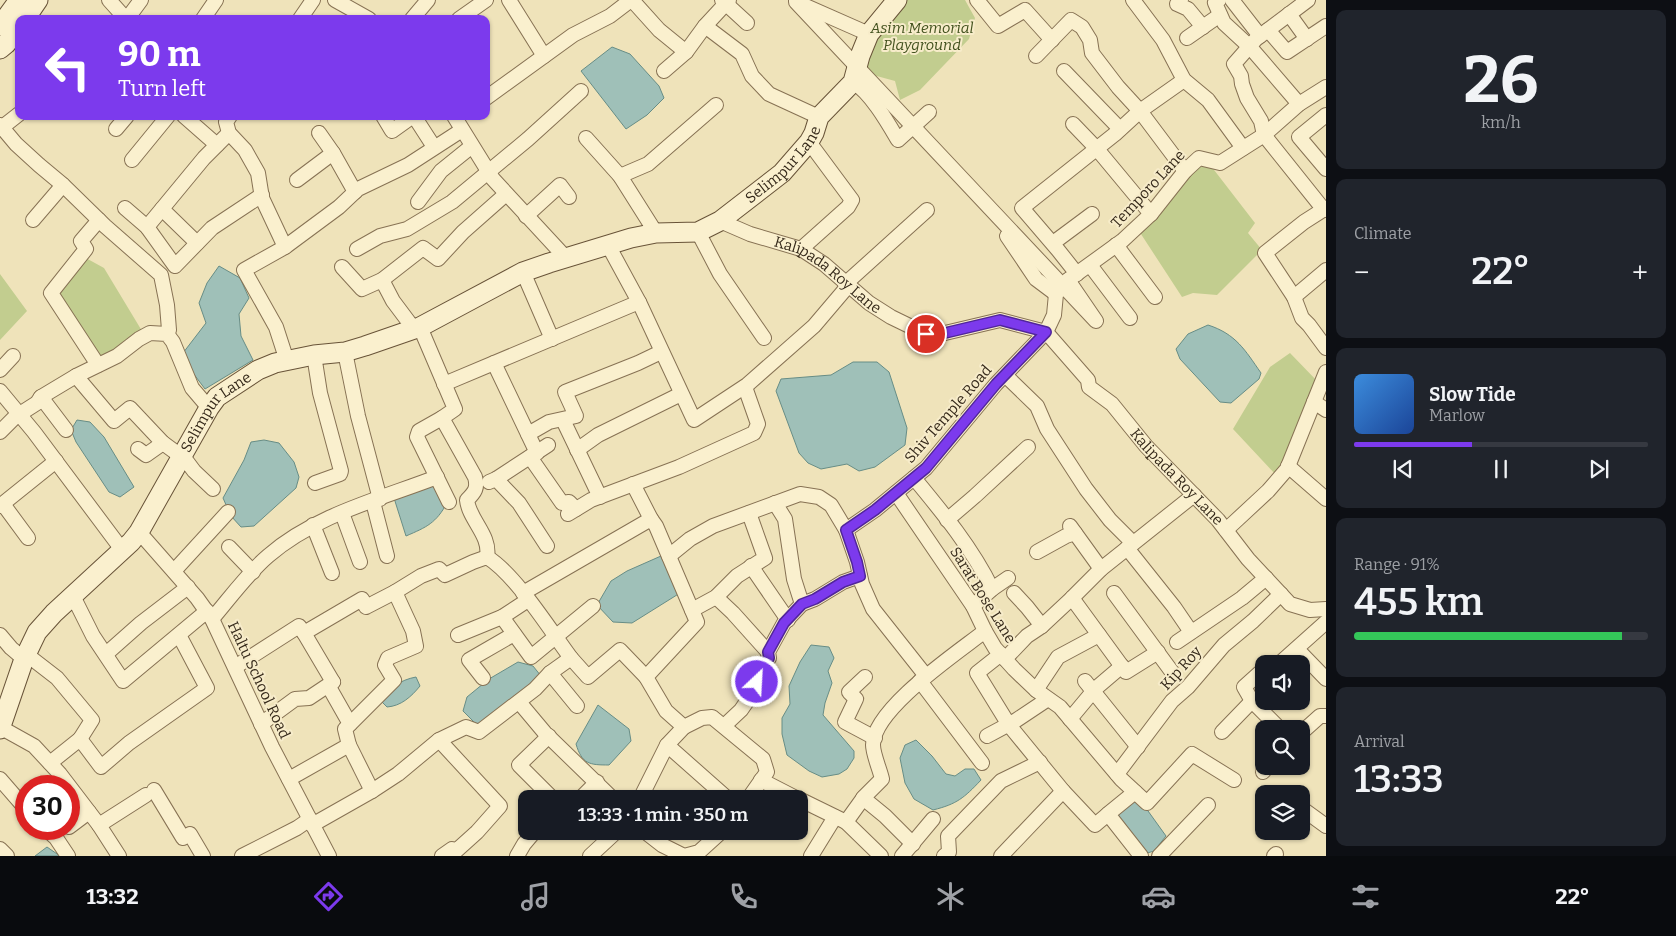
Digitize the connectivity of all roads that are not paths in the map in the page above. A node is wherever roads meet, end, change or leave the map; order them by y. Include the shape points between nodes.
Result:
1 (19, 0) edge
2 (38, 0) edge
3 (109, 0) edge
4 (141, 0) edge
5 (216, 0) edge
6 (313, 0) edge
7 (335, 0) edge
8 (428, 0) edge
9 (486, 0) edge
10 (509, 0) edge
11 (631, 0) edge
12 (897, 0) edge
13 (976, 0) edge
14 (1133, 0) edge
15 (1181, 0) edge
16 (1219, 0) edge
17 (1232, 0) edge
18 (1308, 0) edge
19 (725, 1) edge
20 (794, 1) edge
21 (1289, 8) edge
22 (28, 15) edge
23 (122, 15) edge
24 (129, 15) edge
25 (207, 15) edge
26 (303, 15) edge
27 (362, 15) edge
28 (415, 15) edge
29 (464, 15) edge
30 (1220, 15) junction
31 (747, 22) dead end
32 (0, 26) edge
33 (705, 26) junction
34 (1326, 26) edge
35 (1202, 27) junction
36 (15, 31) edge
37 (1264, 33) junction
38 (869, 34) junction
39 (1186, 38) dead end
40 (1307, 39) junction
41 (1052, 40) junction
42 (2, 43) edge
43 (1250, 47) junction
44 (686, 52) junction
45 (544, 56) junction
46 (1036, 56) dead end
47 (664, 71) dead end
48 (1064, 71) dead end
49 (1184, 80) junction
50 (854, 82) junction
51 (1326, 87) edge
52 (581, 90) dead end
53 (490, 95) edge
54 (1299, 104) junction
55 (716, 105) dead end
56 (1140, 111) junction
57 (929, 112) dead end
58 (1326, 115) edge
59 (15, 117) edge
60 (819, 117) junction
61 (123, 120) edge
62 (165, 120) edge
63 (189, 120) edge
64 (227, 120) edge
65 (385, 120) edge
66 (407, 120) edge
67 (416, 120) edge
68 (458, 120) edge
69 (1073, 124) dead end
70 (1, 127) edge
71 (116, 128) dead end
72 (1120, 129) junction
73 (229, 132) junction
74 (319, 133) dead end
75 (1264, 135) junction
76 (586, 138) dead end
77 (810, 142) junction
78 (217, 145) junction
79 (472, 146) junction
80 (434, 147) junction
81 (1243, 148) junction
82 (1097, 149) junction
83 (333, 153) junction
84 (132, 160) dead end
85 (1326, 168) edge
86 (1184, 171) junction
87 (488, 172) junction
88 (620, 176) junction
89 (297, 180) dead end
90 (63, 185) junction
91 (355, 192) junction
92 (506, 194) junction
93 (262, 195) junction
94 (569, 197) dead end
95 (980, 197) dead end
96 (418, 202) dead end
97 (125, 208) dead end
98 (1325, 209) edge
99 (162, 210) junction
100 (927, 210) dead end
101 (1092, 214) dead end
102 (1152, 214) junction
103 (526, 216) junction
104 (33, 220) dead end
105 (98, 220) junction
106 (720, 221) junction
107 (147, 227) junction
108 (698, 232) junction
109 (656, 233) junction
110 (197, 243) junction
111 (1053, 243) junction
112 (608, 245) junction
113 (1116, 245) junction
114 (285, 247) junction
115 (358, 249) dead end
116 (801, 249) junction
117 (566, 258) junction
118 (1090, 265) junction
119 (342, 267) dead end
120 (1326, 270) edge
121 (523, 272) junction
122 (1072, 277) junction
123 (382, 280) junction
124 (846, 285) junction
125 (1056, 294) junction
126 (1155, 297) dead end
127 (1294, 297) junction
128 (639, 302) junction
129 (1130, 318) dead end
130 (417, 328) junction
131 (1046, 332) junction
132 (167, 334) junction
133 (764, 338) dead end
134 (552, 339) junction
135 (1326, 348) edge
136 (345, 352) junction
137 (661, 352) junction
138 (314, 355) junction
139 (13, 356) dead end
140 (286, 361) junction
141 (494, 363) junction
142 (98, 365) junction
143 (0, 370) edge
144 (1326, 372) edge
145 (1004, 375) junction
146 (76, 376) junction
147 (444, 384) junction
148 (745, 386) junction
149 (0, 391) edge
150 (681, 394) junction
151 (41, 397) junction
152 (1314, 402) junction
153 (209, 408) junction
154 (1326, 410) edge
155 (20, 414) junction
156 (442, 418) junction
157 (563, 420) junction
158 (66, 430) dead end
159 (0, 432) edge
160 (528, 434) junction
161 (163, 443) junction
162 (1028, 447) dead end
163 (138, 449) dead end
164 (577, 450) junction
165 (538, 452) junction
166 (182, 456) junction
167 (56, 461) junction
168 (1288, 466) junction
169 (437, 477) junction
170 (914, 478) junction
171 (496, 479) junction
172 (316, 483) dead end
173 (634, 484) junction
174 (476, 487) junction
175 (213, 489) dead end
176 (896, 493) junction
177 (1194, 495) junction
178 (600, 497) junction
179 (1326, 499) edge
180 (376, 500) junction
181 (449, 502) dead end
182 (775, 503) junction
183 (1, 505) edge
184 (228, 512) dead end
185 (342, 513) junction
186 (750, 513) junction
187 (651, 519) junction
188 (947, 520) junction
189 (313, 525) junction
190 (846, 530) junction
191 (1226, 530) junction
192 (139, 532) junction
193 (28, 538) dead end
194 (1130, 545) junction
195 (547, 546) dead end
196 (229, 547) dead end
197 (123, 550) junction
198 (1037, 552) dead end
199 (387, 556) dead end
200 (669, 556) junction
201 (487, 557) junction
202 (360, 562) dead end
203 (751, 566) junction
204 (1101, 569) junction
205 (174, 571) junction
206 (253, 572) junction
207 (332, 573) dead end
208 (860, 576) junction
209 (1008, 578) dead end
210 (1266, 578) junction
211 (188, 587) junction
212 (992, 589) junction
213 (395, 592) junction
214 (1014, 593) dead end
215 (1114, 593) dead end
216 (1281, 594) junction
217 (73, 596) junction
218 (526, 597) junction
219 (716, 597) junction
220 (1072, 598) junction
221 (802, 604) junction
222 (592, 606) dead end
223 (973, 606) junction
224 (1326, 609) edge
225 (692, 610) junction
226 (209, 615) junction
227 (502, 617) junction
228 (788, 620) junction
229 (1326, 622) edge
230 (1042, 626) junction
231 (985, 631) junction
232 (1191, 632) junction
233 (304, 633) junction
234 (0, 634) edge
235 (179, 634) junction
236 (514, 634) junction
237 (458, 635) dead end
238 (1099, 635) junction
239 (556, 637) junction
240 (1177, 642) dead end
241 (1297, 649) junction
242 (768, 652) junction
243 (1158, 652) junction
244 (106, 654) junction
245 (1290, 655) edge
246 (25, 656) junction
247 (1003, 656) junction
248 (571, 658) junction
249 (1122, 666) junction
250 (235, 667) junction
251 (1172, 672) dead end
252 (550, 673) junction
253 (646, 677) junction
254 (865, 677) dead end
255 (1255, 677) edge
256 (483, 678) dead end
257 (923, 678) junction
258 (1326, 679) edge
259 (333, 682) junction
260 (1089, 686) junction
261 (1036, 690) junction
262 (1048, 699) junction
263 (1252, 701) junction
264 (519, 702) junction
265 (577, 706) dead end
266 (1326, 716) edge
267 (1070, 719) junction
268 (1271, 720) edge
269 (261, 724) junction
270 (350, 724) junction
271 (1009, 725) junction
272 (1310, 725) edge
273 (724, 726) junction
274 (684, 727) junction
275 (0, 728) edge
276 (1222, 732) dead end
277 (548, 736) junction
278 (988, 736) dead end
279 (875, 738) junction
280 (80, 739) junction
281 (439, 740) junction
282 (349, 745) junction
283 (666, 745) junction
284 (1138, 747) junction
285 (1040, 762) junction
286 (50, 763) junction
287 (982, 763) dead end
288 (1117, 774) junction
289 (59, 775) edge
290 (0, 779) edge
291 (289, 779) junction
292 (761, 780) junction
293 (1234, 780) dead end
294 (596, 782) junction
295 (544, 790) edge
296 (588, 790) edge
297 (604, 790) edge
298 (644, 790) edge
299 (718, 790) edge
300 (754, 790) edge
301 (780, 790) edge
302 (372, 791) junction
303 (1064, 791) junction
304 (1135, 792) junction
305 (15, 796) edge
306 (863, 798) junction
307 (80, 802) edge
308 (808, 804) edge
309 (1208, 805) dead end
310 (89, 812) junction
311 (1108, 814) junction
312 (1310, 814) edge
313 (80, 819) edge
314 (841, 819) junction
315 (934, 819) dead end
316 (311, 822) junction
317 (99, 825) junction
318 (1326, 826) edge
319 (56, 840) edge
320 (527, 840) edge
321 (607, 840) edge
322 (656, 840) edge
323 (712, 840) edge
324 (913, 844) junction
325 (0, 850) edge
326 (460, 853) edge
327 (1134, 853) edge
328 (7, 856) edge
329 (68, 856) edge
330 (119, 856) edge
331 (203, 856) edge
332 (244, 856) edge
333 (329, 856) edge
334 (442, 856) edge
335 (517, 856) edge
336 (590, 856) edge
337 (811, 856) edge
338 (881, 856) edge
339 (902, 856) edge
340 (944, 856) edge
341 (1001, 856) edge
342 (1159, 856) edge

1 - 32 street
2 - 22 street
3 - 23 street
4 - 24 street
5 - 25 street
6 - 26 street
7 - 27 street
8 - 28 street
9 - 29 street
10 - 45 street
11 - 44 street via 659,30
11 - 45 street
12 - 38 street
13 - 41 street via 998,26 1025,10
14 - 49 street via 1163,40
15 - 35 street via 1177,4 1188,9
16 - 30 street via 1215,3
17 - 37 street
18 - 21 street
19 - 31 street
19 - 33 street
20 - 38 street
20 - 122 street via 1096,321
21 - 37 street
21 - 40 street
30 - 35 street
30 - 43 street via 1224,23
33 - 44 street
33 - 60 street via 742,54 752,76 769,94
34 - 40 street
35 - 39 street
36 - 42 street
37 - 40 street via 1287,52
37 - 43 street
38 - 50 street
41 - 46 street
41 - 56 street via 1071,20 1082,27 1090,40 1092,53
43 - 54 street
43 - 75 street via 1234,64
44 - 47 street
45 - 53 street
48 - 72 street
49 - 56 street
49 - 81 street via 1208,100
50 - 57 street via 898,140
50 - 60 street, Selimpur Lane
51 - 54 street, Temporo Lane
52 - 87 street
54 - 75 street, Temporo Lane
55 - 88 street via 648,164
56 - 72 street
56 - 86 street
58 - 85 street via 1299,137
59 - 70 street
60 - 77 street, Selimpur Lane
61 - 71 street
62 - 84 street
63 - 78 street
64 - 73 street
65 - 66 street via 392,131
67 - 80 street
68 - 79 street
68 - 80 street
69 - 82 street
70 - 90 street
72 - 82 street
73 - 78 street
73 - 93 street via 258,173
74 - 83 street
75 - 81 street, Temporo Lane
75 - 98 street
76 - 88 street
77 - 106 street, Selimpur Lane via 782,173
77 - 116 street via 852,200
78 - 99 street
79 - 87 street
79 - 96 street via 441,171
80 - 91 street via 408,165
81 - 86 street, Temporo Lane via 1220,163 1199,158
82 - 102 street
82 - 111 street via 1022,208
83 - 89 street
83 - 91 street
86 - 102 street, Temporo Lane
87 - 92 street
87 - 115 street via 452,202 407,229 380,236
88 - 109 street
90 - 104 street
90 - 105 street
91 - 114 street
92 - 103 street
92 - 123 street via 438,259 423,248
93 - 110 street via 212,228
93 - 114 street
94 - 103 street via 560,185
95 - 125 street via 1030,272
97 - 107 street
98 - 127 street via 1265,253
99 - 107 street
99 - 110 street
100 - 124 street
101 - 111 street
102 - 113 street, Temporo Lane
103 - 117 street
105 - 132 street via 161,275 167,305
105 - 142 street via 81,241 86,249 51,293
106 - 108 street
106 - 116 street, Kalipada Roy Lane
107 - 110 street via 176,266
108 - 109 street
108 - 133 street via 720,274
109 - 112 street
111 - 122 street
112 - 117 street
112 - 128 street
113 - 118 street, Temporo Lane
113 - 126 street
114 - 140 street via 244,270 276,327
116 - 124 street, Kalipada Roy Lane via 824,264
117 - 121 street, Selimpur Lane
118 - 122 street, Temporo Lane
118 - 129 street
119 - 123 street via 362,289
120 - 127 street
121 - 130 street, Selimpur Lane
121 - 134 street
122 - 125 street, Temporo Lane
123 - 130 street via 393,302
124 - 131 street, Kalipada Roy Lane via 890,317 926,334 945,333 1000,320
124 - 148 street via 814,326
125 - 131 street via 1054,315
127 - 135 street via 1302,318
128 - 134 street
128 - 137 street
130 - 136 street, Selimpur Lane
130 - 147 street
131 - 145 street, Shiv Temple Road
131 - 177 street, Kalipada Roy Lane via 1088,380 1089,387 1112,404 1146,446
132 - 142 street via 150,333
132 - 153 street via 192,388
134 - 141 street
136 - 138 street, Selimpur Lane
136 - 180 street
137 - 150 street
137 - 157 street via 564,392 576,416
138 - 140 street, Selimpur Lane
138 - 172 street via 320,393 341,471
139 - 143 street
140 - 153 street, Selimpur Lane via 258,370 217,397
141 - 147 street
141 - 160 street
142 - 146 street
144 - 152 street
145 - 170 street, Shiv Temple Road
145 - 194 street via 1037,406 1047,429 1086,489
146 - 151 street
146 - 161 street via 114,421 130,408
147 - 156 street via 455,409
148 - 150 street via 694,420
148 - 173 street via 758,424 754,433
149 - 155 street
150 - 164 street via 598,435
151 - 155 street
151 - 158 street
152 - 154 street
152 - 168 street
153 - 166 street, Selimpur Lane
155 - 159 street
155 - 167 street
156 - 169 street via 417,435
156 - 174 street via 474,477
157 - 160 street via 549,422
157 - 164 street
160 - 165 street
161 - 163 street via 146,454
161 - 166 street
162 - 188 street
164 - 178 street
165 - 171 street
165 - 178 street via 562,503 569,502 572,511
166 - 175 street
166 - 192 street, Selimpur Lane
167 - 183 street
167 - 197 street
168 - 179 street
168 - 191 street via 1268,491
169 - 180 street
169 - 181 street
170 - 176 street, Shiv Temple Road
170 - 188 street
171 - 174 street
171 - 195 street via 519,502
173 - 178 street
173 - 187 street
174 - 201 street via 467,500 468,507 489,549
176 - 190 street, Shiv Temple Road
176 - 223 street, Sarat Bose Lane
177 - 191 street, Kalipada Roy Lane
177 - 194 street
180 - 185 street
180 - 199 street
182 - 186 street
182 - 190 street via 800,494 819,497 831,505
182 - 221 street via 785,519 794,579
183 - 193 street
184 - 205 street
185 - 189 street
185 - 202 street
186 - 200 street via 714,526
186 - 203 street via 765,558
187 - 200 street
187 - 218 street
188 - 212 street via 979,562
189 - 206 street via 268,556
189 - 207 street
190 - 208 street
191 - 210 street, Kalipada Roy Lane
192 - 197 street, Selimpur Lane
192 - 205 street, Haltu School Road
194 - 204 street
194 - 232 street
196 - 206 street
197 - 217 street, Selimpur Lane
198 - 204 street via 1066,536 1072,529
200 - 225 street
201 - 213 street via 446,575 439,569
201 - 218 street
203 - 219 street
203 - 228 street
204 - 220 street
205 - 211 street, Haltu School Road
206 - 226 street
208 - 221 street
208 - 257 street via 873,609
209 - 212 street
210 - 216 street, Kalipada Roy Lane
210 - 232 street
211 - 226 street, Haltu School Road
211 - 244 street
212 - 223 street
213 - 233 street via 366,607 362,600
213 - 270 street via 413,631 416,646 388,658 385,665 394,680
214 - 230 street
215 - 243 street
216 - 224 street, Kalipada Roy Lane via 1290,604 1310,610
216 - 284 street, Kip Roy via 1224,645 1172,701
217 - 244 street
217 - 246 street, Selimpur Lane via 36,632
218 - 227 street
218 - 239 street
219 - 225 street
219 - 242 street
220 - 230 street
220 - 238 street
221 - 228 street
222 - 239 street
223 - 231 street, Sarat Bose Lane
225 - 253 street via 697,622
226 - 235 street
226 - 250 street, Haltu School Road
227 - 236 street
227 - 237 street
228 - 242 street
229 - 241 street
230 - 247 street
231 - 247 street, Sarat Bose Lane
231 - 257 street
232 - 240 street
233 - 250 street via 299,626
233 - 259 street
234 - 246 street via 11,648
235 - 244 street via 123,681
235 - 280 street via 207,688 129,743 101,767
236 - 239 street via 531,657
236 - 256 street via 469,660
238 - 249 street
238 - 261 street via 1058,657
239 - 248 street
241 - 245 street
241 - 258 street
242 - 273 street via 769,658 758,672 752,694
243 - 249 street via 1126,672
243 - 251 street
246 - 275 street, Selimpur Lane
246 - 280 street via 57,678 92,720
247 - 261 street, Sarat Bose Lane
247 - 271 street via 977,674
248 - 252 street
248 - 253 street via 588,677 620,650
249 - 260 street
250 - 269 street, Haltu School Road
252 - 264 street
252 - 265 street
253 - 274 street via 666,711
254 - 279 street via 849,692 856,699 845,722
255 - 263 street via 1244,687
257 - 279 street via 878,726
257 - 287 street
259 - 269 street via 309,698 294,699
259 - 270 street via 329,687
260 - 267 street
260 - 284 street
261 - 262 street, Sarat Bose Lane
262 - 267 street, Sarat Bose Lane
262 - 271 street
263 - 268 street
263 - 276 street
264 - 277 street
264 - 281 street via 479,732 466,727
266 - 272 street via 1320,716
267 - 288 street, Sarat Bose Lane
269 - 291 street, Haltu School Road
270 - 282 street via 345,729
271 - 278 street
271 - 285 street
273 - 274 street via 712,717
273 - 292 street via 764,760 768,772
274 - 283 street
275 - 286 street via 34,746
277 - 294 street
277 - 295 street via 519,765
279 - 306 street via 873,745 882,779
280 - 286 street
281 - 302 street
281 - 326 street via 500,806
282 - 291 street
282 - 302 street
283 - 298 street
283 - 299 street
284 - 288 street, Kip Roy
285 - 303 street
285 - 340 street via 1001,781 948,836 949,852
286 - 289 street
288 - 304 street, Sarat Bose Lane
290 - 305 street
291 - 316 street, Haltu School Road
292 - 300 street
292 - 301 street
293 - 304 street via 1192,754 1147,803
294 - 296 street
294 - 297 street
302 - 316 street
303 - 311 street via 1095,825
303 - 341 street
304 - 311 street
306 - 314 street
306 - 324 street
307 - 310 street
308 - 314 street
309 - 342 street
310 - 313 street
310 - 317 street
311 - 327 street
312 - 318 street
314 - 337 street
314 - 338 street
315 - 324 street
316 - 332 street
316 - 333 street, Haltu School Road
317 - 330 street
317 - 331 street via 150,792 182,838 190,834
319 - 329 street
320 - 335 street
321 - 336 street
322 - 323 street via 684,856 699,852
324 - 339 street
325 - 328 street
326 - 334 street via 452,849

